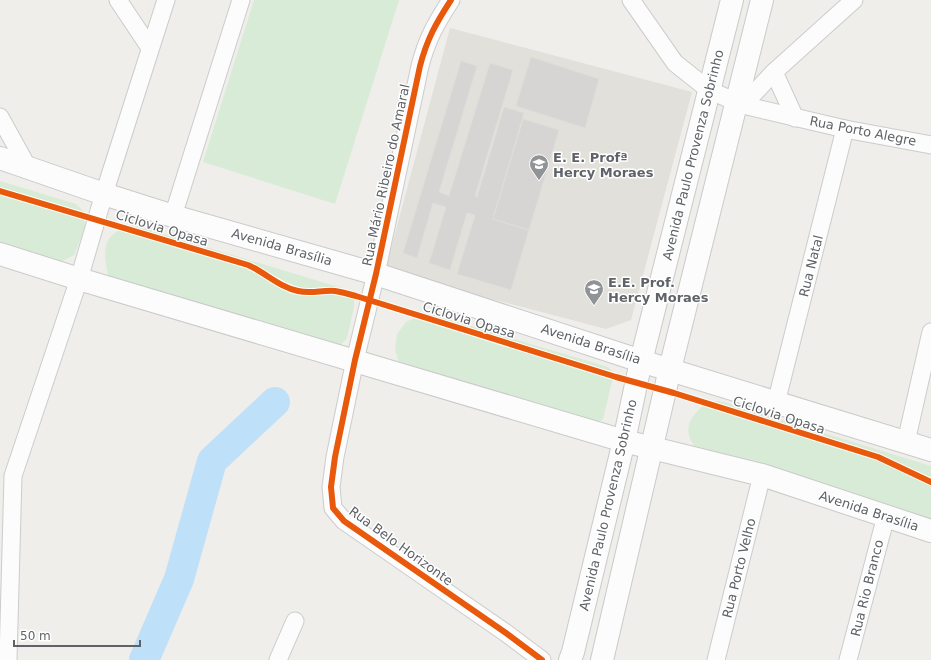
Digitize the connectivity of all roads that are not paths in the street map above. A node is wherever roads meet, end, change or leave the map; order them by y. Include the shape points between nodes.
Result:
1 (118, 0) edge
2 (166, 0) edge
3 (241, 0) edge
4 (451, 0) edge
5 (631, 0) edge
6 (732, 0) edge
7 (762, 0) edge
8 (854, 0) edge
9 (150, 48) junction
10 (774, 72) junction
11 (709, 90) junction
12 (740, 104) junction
13 (0, 117) edge
14 (795, 118) junction
15 (845, 129) junction
16 (931, 145) edge
17 (0, 158) edge
18 (27, 166) junction
19 (104, 194) junction
20 (173, 216) junction
21 (0, 254) edge
22 (376, 274) junction
23 (79, 279) junction
24 (931, 332) edge
25 (355, 360) junction
26 (641, 361) junction
27 (670, 369) junction
28 (776, 403) junction
29 (624, 441) junction
30 (906, 442) junction
31 (652, 448) junction
32 (931, 450) edge
33 (762, 475) junction
34 (7, 476) edge
35 (886, 516) junction
36 (931, 531) edge
37 (295, 621) dead end
38 (8, 660) edge
39 (278, 660) edge
40 (542, 660) edge
41 (570, 660) edge
42 (602, 660) edge
43 (716, 660) edge
44 (848, 660) edge

1 - 9 street
2 - 9 street
3 - 20 street
4 - 22 street, Rua Mário Ribeiro do Amaral via 425,48
5 - 11 street, Rua Porto Alegre via 675,64
6 - 11 main road, Avenida Paulo Provenza Sobrinho
7 - 12 main road
8 - 10 street
9 - 19 street
10 - 12 street
10 - 14 street, Rua Porto Alegre
11 - 12 street, Rua Porto Alegre
11 - 26 main road, Avenida Paulo Provenza Sobrinho
12 - 14 street, Rua Porto Alegre
12 - 27 main road
13 - 18 street
14 - 15 street, Rua Porto Alegre
15 - 16 street, Rua Porto Alegre
15 - 28 street, Rua Natal
17 - 18 main road, Avenida Brasília
18 - 19 main road, Avenida Brasília
19 - 20 main road, Avenida Brasília
19 - 23 street
20 - 22 main road, Avenida Brasília
21 - 23 main road, Avenida Brasília
22 - 25 street, Rua Mário Ribeiro do Amaral
22 - 26 main road, Avenida Brasília
23 - 25 main road, Avenida Brasília
23 - 34 street
24 - 30 street
25 - 29 main road, Avenida Brasília
25 - 40 street, Rua Belo Horizonte via 335,456 331,487 333,508 344,520
26 - 27 main road, Avenida Brasília
26 - 29 main road, Avenida Paulo Provenza Sobrinho
27 - 28 main road, Avenida Brasília
27 - 31 main road
28 - 30 main road, Avenida Brasília
29 - 31 main road, Avenida Brasília
29 - 41 main road, Avenida Paulo Provenza Sobrinho
30 - 32 main road, Avenida Brasília
31 - 33 main road, Avenida Brasília
31 - 42 main road
33 - 35 main road, Avenida Brasília
33 - 43 street, Rua Porto Velho
34 - 38 street
35 - 36 main road, Avenida Brasília
35 - 44 street, Rua Rio Branco
37 - 39 street

